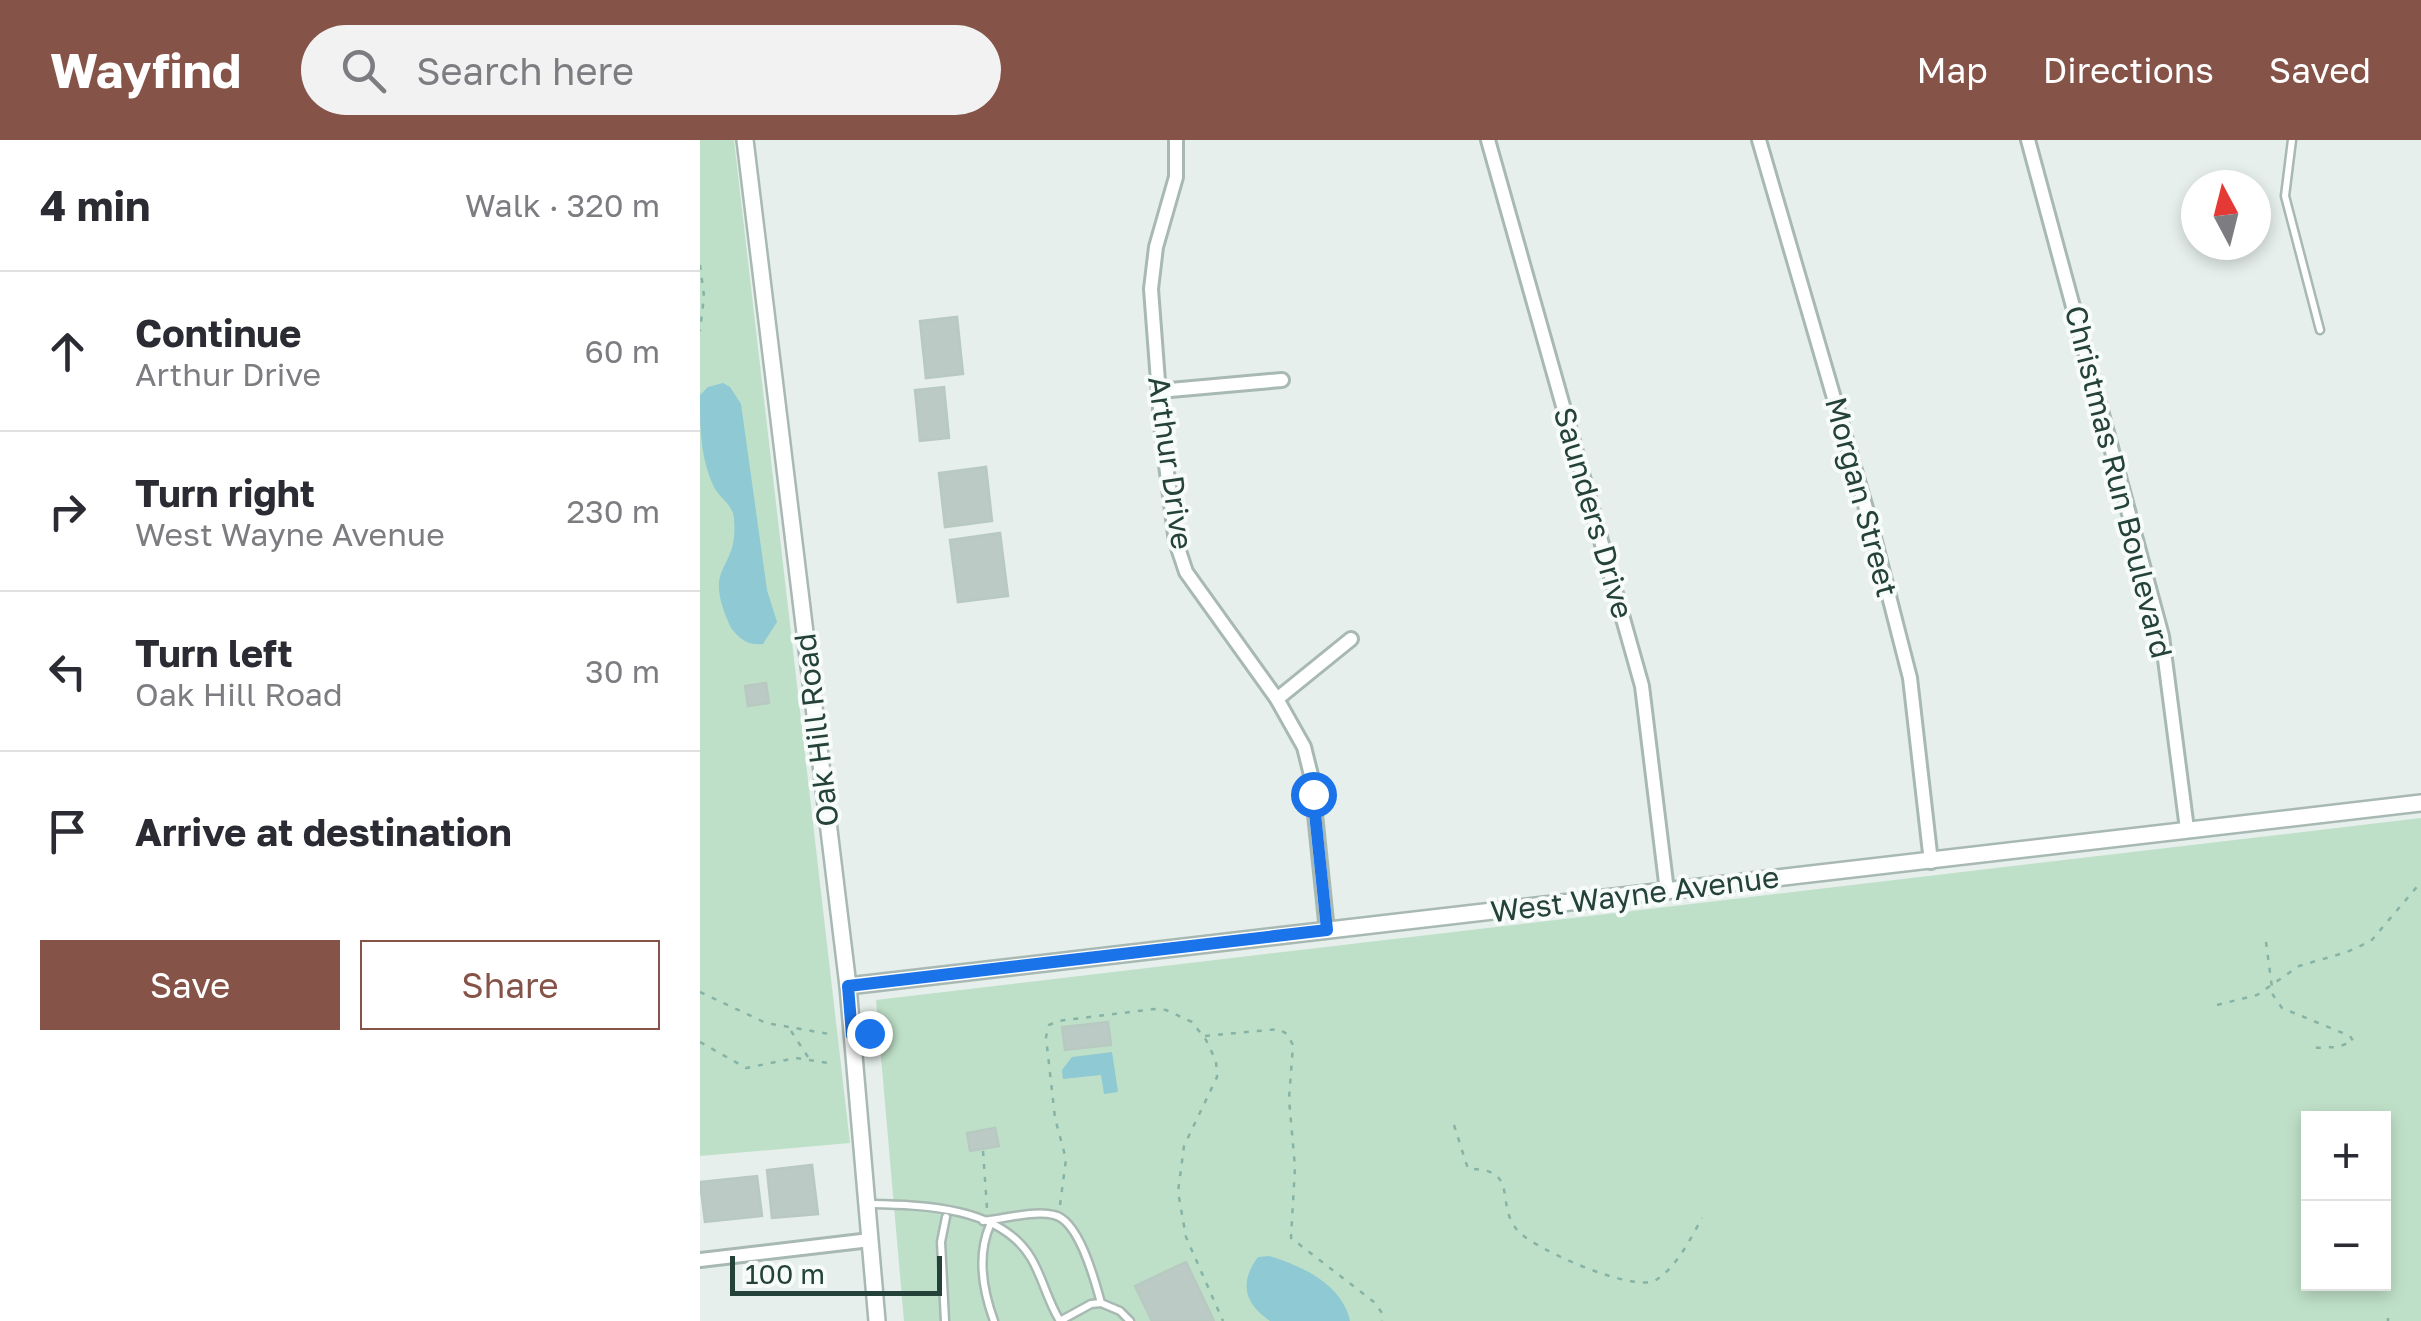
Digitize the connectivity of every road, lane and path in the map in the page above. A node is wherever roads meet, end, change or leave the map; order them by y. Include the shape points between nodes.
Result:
1 (745, 140) edge
2 (1176, 140) edge
3 (1488, 140) edge
4 (1759, 140) edge
5 (2028, 140) edge
6 (2292, 140) edge
7 (700, 264) edge
8 (700, 330) edge
9 (2320, 330) dead end
10 (1282, 380) dead end
11 (1159, 391) junction
12 (1351, 639) dead end
13 (1278, 698) junction
14 (2421, 803) edge
15 (2186, 828) junction
16 (1931, 862) junction
17 (2421, 882) edge
18 (1667, 891) junction
19 (1327, 930) junction
20 (2266, 942) dead end
21 (2273, 985) junction
22 (848, 986) junction
23 (700, 992) edge
24 (2217, 1005) dead end
25 (790, 1029) junction
26 (852, 1035) junction
27 (1204, 1036) junction
28 (700, 1042) edge
29 (2312, 1048) dead end
30 (809, 1058) junction
31 (830, 1064) dead end
32 (1454, 1125) dead end
33 (983, 1150) dead end
34 (868, 1204) junction
35 (1060, 1206) dead end
36 (987, 1210) dead end
37 (946, 1217) dead end
38 (1702, 1218) dead end
39 (986, 1223) junction
40 (870, 1240) junction
41 (700, 1260) edge
42 (1101, 1303) junction
43 (877, 1321) edge
44 (945, 1321) edge
45 (994, 1321) edge
46 (1060, 1321) edge
47 (1130, 1321) edge
48 (1222, 1321) edge
49 (1382, 1321) edge

1 - 22 street, Oak Hill Road
2 - 11 street, Arthur Drive via 1176,177 1151,289
3 - 18 street, Saunders Drive via 1642,686
4 - 16 street, Morgan Street via 1910,678
5 - 15 street, Christmas Run Boulevard via 2162,636
6 - 9 lane via 2285,196
7 - 8 path
10 - 11 street
11 - 13 street, Arthur Drive via 1171,510 1186,572
12 - 13 street
13 - 19 street, Arthur Drive via 1311,776
14 - 15 street, West Wayne Avenue
15 - 16 street, West Wayne Avenue
16 - 18 street, West Wayne Avenue
17 - 21 path via 2371,941 2299,966
18 - 19 street, West Wayne Avenue
19 - 22 street, West Wayne Avenue
20 - 21 path
21 - 24 path
21 - 29 path via 2282,1008 2353,1041
22 - 26 street, Oak Hill Road
23 - 25 path
25 - 26 path
25 - 30 path
26 - 34 street, Oak Hill Road
27 - 35 path via 1187,1018 1154,1009 1049,1025 1055,1118 1066,1159
27 - 48 path via 1217,1077 1184,1146 1178,1192 1186,1237
27 - 49 path via 1287,1034 1293,1045 1296,1166 1291,1238 1374,1302
28 - 30 path via 746,1068
30 - 31 path
32 - 38 path via 1468,1169 1502,1181 1517,1230 1584,1267 1653,1282
33 - 36 path
34 - 39 lane via 932,1205
34 - 40 street, Oak Hill Road
37 - 44 lane via 940,1242
39 - 42 lane via 1054,1215 1066,1221
39 - 45 lane via 983,1270
39 - 46 lane via 1008,1234 1032,1260
40 - 41 street
40 - 43 street, Oak Hill Road
42 - 46 lane
42 - 47 lane

